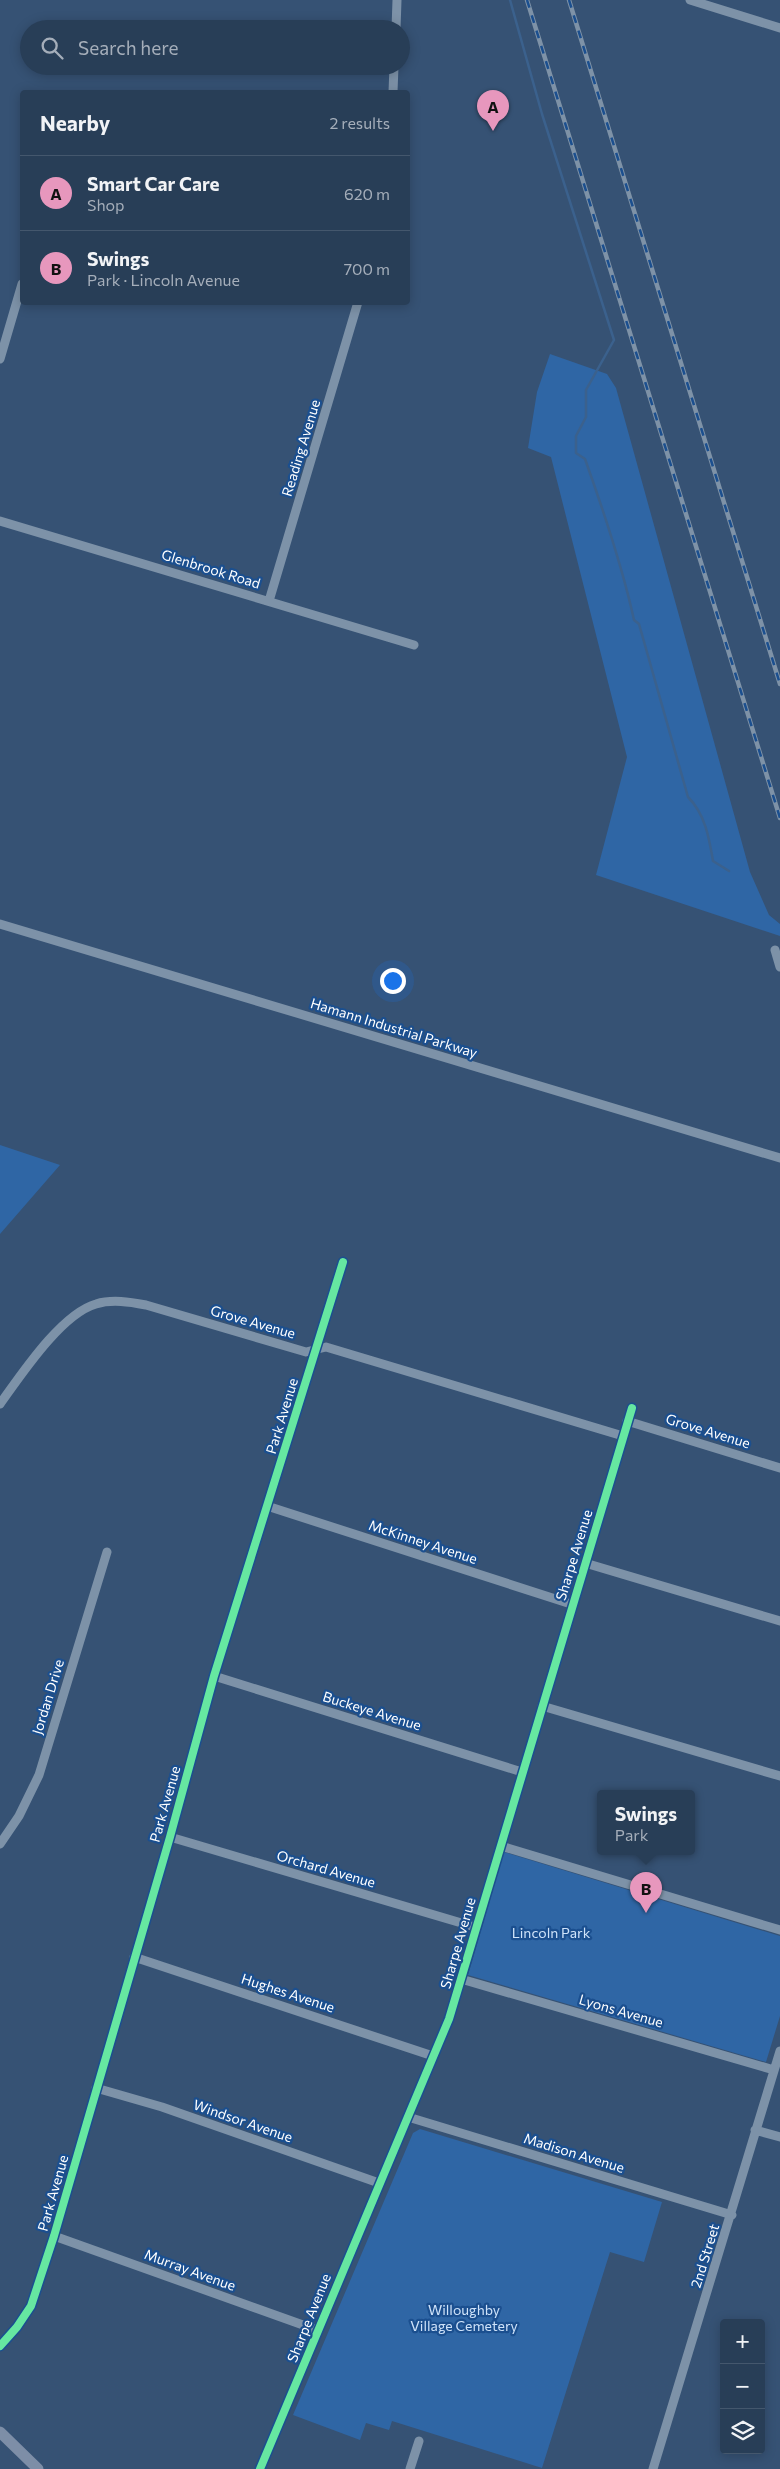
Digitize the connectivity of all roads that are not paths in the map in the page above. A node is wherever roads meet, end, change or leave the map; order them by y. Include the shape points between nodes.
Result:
1 (397, 0) edge
2 (690, 0) edge
3 (396, 20) edge
4 (780, 28) edge
5 (394, 75) edge
6 (393, 90) edge
7 (20, 291) edge
8 (357, 305) edge
9 (0, 359) edge
10 (0, 521) edge
11 (269, 601) junction
12 (414, 645) dead end
13 (0, 924) edge
14 (775, 950) dead end
15 (780, 967) edge
16 (780, 1158) edge
17 (343, 1262) dead end
18 (316, 1349) junction
19 (0, 1404) edge
20 (632, 1408) dead end
21 (627, 1422) junction
22 (623, 1436) junction
23 (780, 1468) edge
24 (267, 1506) junction
25 (107, 1552) dead end
26 (585, 1563) junction
27 (571, 1604) junction
28 (780, 1620) edge
29 (214, 1676) junction
30 (542, 1706) junction
31 (522, 1772) junction
32 (780, 1776) edge
33 (170, 1837) junction
34 (0, 1844) edge
35 (501, 1846) junction
36 (475, 1928) junction
37 (780, 1930) edge
38 (134, 1957) junction
39 (461, 1978) junction
40 (780, 2051) edge
41 (433, 2056) junction
42 (774, 2070) junction
43 (96, 2088) junction
44 (408, 2117) junction
45 (755, 2130) junction
46 (780, 2137) edge
47 (379, 2183) junction
48 (732, 2215) junction
49 (54, 2236) junction
50 (317, 2330) junction
51 (0, 2346) edge
52 (0, 2432) edge
53 (419, 2441) dead end
54 (38, 2469) edge
55 (260, 2469) edge
56 (410, 2469) edge
57 (653, 2469) edge

1 - 3 street
2 - 4 street
5 - 6 street
7 - 9 street
8 - 11 street, Reading Avenue
10 - 11 street, Glenbrook Road
11 - 12 street, Glenbrook Road
13 - 16 street, Hamann Industrial Parkway
14 - 15 street
17 - 18 street, Park Avenue
18 - 19 street, Grove Avenue via 306,1352 146,1305 123,1302 95,1304 66,1320
18 - 22 street, Grove Avenue via 326,1347
18 - 24 street, Park Avenue
20 - 21 street, Sharpe Avenue
21 - 22 street, Sharpe Avenue
21 - 23 street, Grove Avenue
22 - 26 street, Sharpe Avenue
24 - 27 street, McKinney Avenue
24 - 29 street, Park Avenue
25 - 34 street, Jordan Drive via 39,1775 19,1816
26 - 27 street, Sharpe Avenue
26 - 28 street
27 - 30 street, Sharpe Avenue
29 - 31 street, Buckeye Avenue
29 - 33 street, Park Avenue
30 - 31 street, Sharpe Avenue
30 - 32 street
31 - 35 street, Sharpe Avenue
33 - 36 street, Orchard Avenue
33 - 38 street, Park Avenue
35 - 36 street, Sharpe Avenue
35 - 37 street
36 - 39 street, Sharpe Avenue
38 - 41 street, Hughes Avenue
38 - 43 street, Park Avenue
39 - 41 street, Sharpe Avenue
39 - 42 street, Lyons Avenue
40 - 42 street, 2nd Street
41 - 44 street, Sharpe Avenue
42 - 45 street, 2nd Street
43 - 47 street, Windsor Avenue via 162,2107
43 - 49 street, Park Avenue
44 - 47 street, Sharpe Avenue
44 - 48 street, Madison Avenue
45 - 46 street
45 - 48 street, 2nd Street
47 - 50 street, Sharpe Avenue
48 - 57 street, 2nd Street
49 - 50 street, Murray Avenue
49 - 51 street, Park Avenue via 31,2306
50 - 55 street, Sharpe Avenue
52 - 54 main road
53 - 56 street

